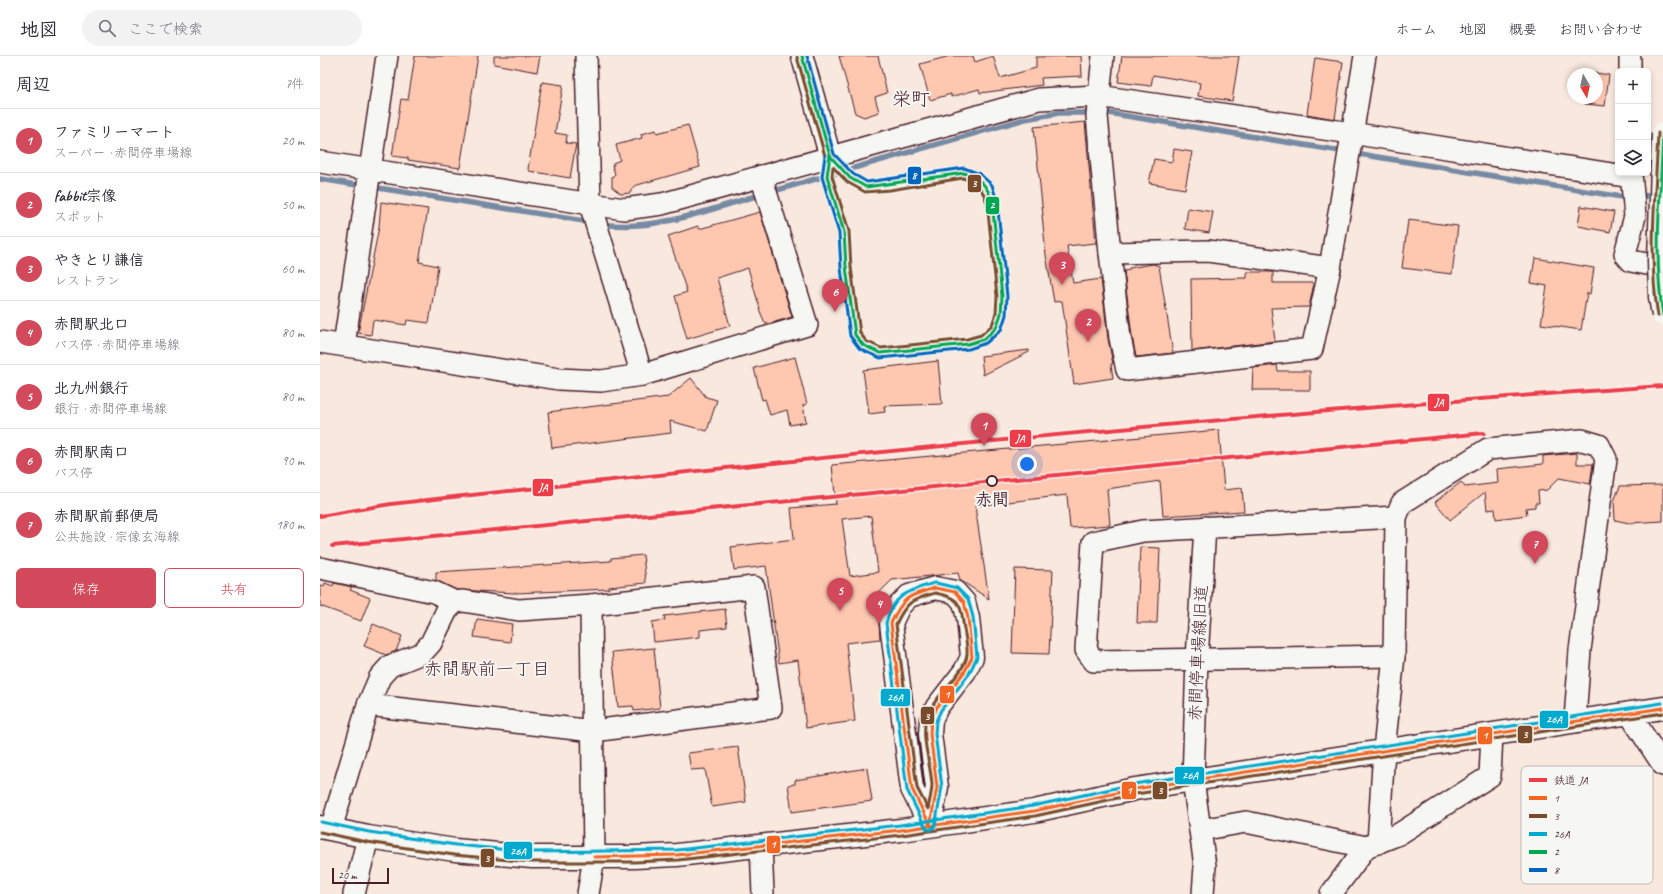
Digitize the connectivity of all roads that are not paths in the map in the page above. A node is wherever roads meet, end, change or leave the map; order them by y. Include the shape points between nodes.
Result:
1 (387, 56) edge
2 (586, 56) edge
3 (802, 56) edge
4 (1103, 56) edge
5 (1365, 56) edge
6 (1098, 96) junction
7 (1351, 133) junction
8 (1663, 133) edge
9 (830, 156) junction
10 (320, 162) edge
11 (370, 170) junction
12 (1615, 173) edge
13 (761, 176) junction
14 (1631, 176) edge
15 (590, 204) junction
16 (1110, 253) junction
17 (1663, 267) edge
18 (1330, 268) junction
19 (1663, 316) edge
20 (320, 342) edge
21 (344, 345) junction
22 (642, 375) junction
23 (1396, 517) junction
24 (1205, 527) junction
25 (320, 568) edge
26 (455, 602) junction
27 (591, 605) junction
28 (1394, 656) junction
29 (1197, 659) junction
30 (368, 705) junction
31 (1663, 708) edge
32 (1628, 713) junction
33 (1575, 720) junction
34 (593, 731) junction
35 (1492, 734) junction
36 (1384, 750) junction
37 (1663, 764) edge
38 (1193, 780) junction
39 (930, 825) junction
40 (326, 828) edge
41 (1200, 830) junction
42 (368, 837) junction
43 (1372, 845) junction
44 (761, 846) junction
45 (594, 857) junction
46 (354, 894) edge
47 (588, 894) edge
48 (763, 894) edge
49 (1203, 894) edge
50 (1331, 894) edge

1 - 11 street
2 - 15 street
3 - 9 street
4 - 6 street
5 - 7 street
6 - 7 street
6 - 9 street via 1039,99
6 - 16 street via 1097,116
7 - 12 street
7 - 18 street
8 - 19 main road, bridge via 1660,297
9 - 13 street
10 - 11 street
11 - 15 street
11 - 21 street
13 - 15 street via 662,204 624,209
13 - 22 street via 808,325
14 - 17 street via 1635,216 1625,254 1631,261
15 - 22 street
16 - 18 street via 1208,251
16 - 18 street via 1120,338 1127,370 1312,349
20 - 21 street
21 - 22 street via 559,379 601,381
23 - 24 street
23 - 28 street
23 - 33 street via 1402,502 1488,449 1582,440 1599,445 1606,459 1580,650
24 - 29 street, 赤間停車場線旧道
24 - 29 street via 1143,531 1093,542 1091,560 1086,650 1094,661
25 - 26 street via 434,592
26 - 27 street via 519,610
26 - 30 street via 447,610 431,643 422,653 390,666 380,677
27 - 34 street
27 - 34 street via 754,587 771,708
28 - 29 street
28 - 36 street
29 - 38 street, 赤間停車場線旧道
30 - 34 street
30 - 40 street
31 - 32 main road
32 - 33 main road
32 - 37 street
33 - 35 main road
34 - 45 street
35 - 36 main road
35 - 43 street via 1490,776 1399,834
36 - 38 main road
36 - 43 street
38 - 39 main road via 1135,789 1034,811
38 - 41 street, 赤間停車場線旧道
39 - 39 main road via 912,789 891,623 899,606 909,596 935,588 955,592 964,602 972,657 965,671 937,707 931,720 930,734 937,787
39 - 44 main road
40 - 42 main road
41 - 43 street via 1246,822
41 - 49 street, 赤間停車場線旧道 via 1205,866
42 - 45 main road via 455,850 524,856
42 - 46 street
43 - 50 street
44 - 45 main road via 677,856
44 - 48 street
45 - 47 street

